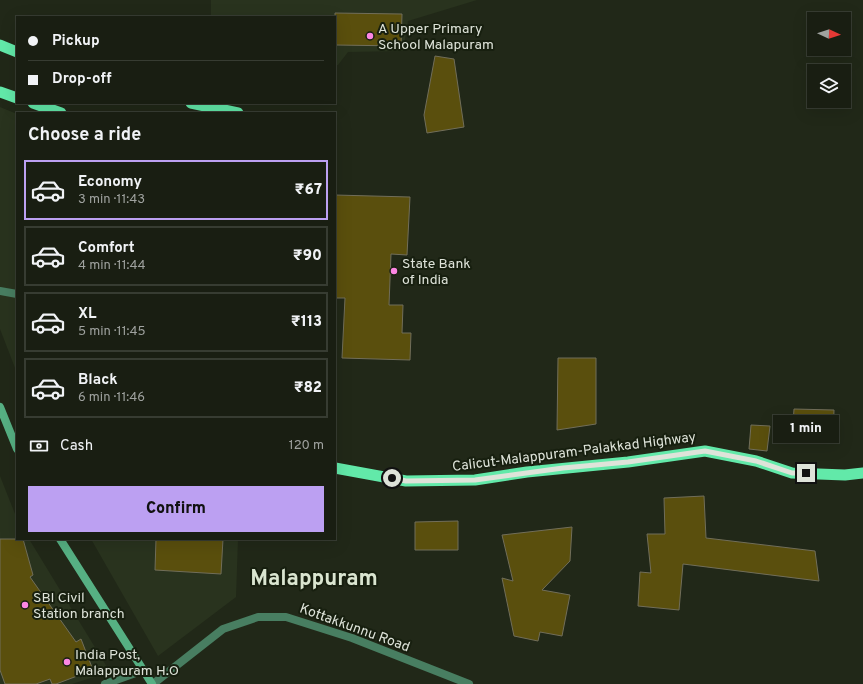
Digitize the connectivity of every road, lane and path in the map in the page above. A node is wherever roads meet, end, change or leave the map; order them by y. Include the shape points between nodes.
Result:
1 (0, 45) edge
2 (16, 52) edge
3 (0, 92) edge
4 (16, 98) edge
5 (37, 104) edge
6 (196, 104) edge
7 (57, 112) edge
8 (233, 112) edge
9 (0, 292) edge
10 (16, 294) edge
11 (0, 407) edge
12 (16, 447) edge
13 (336, 468) edge
14 (863, 473) edge
15 (61, 540) edge
16 (144, 670) junction
17 (104, 684) edge
18 (152, 684) edge
19 (469, 684) edge

1 - 2 highway
3 - 4 highway
5 - 7 highway
6 - 8 highway
9 - 10 street
11 - 12 main road
13 - 14 highway, Calicut-Malappuram-Palakkad Highway via 406,481 475,480 705,451 756,461 792,473
15 - 16 main road
16 - 17 street
16 - 18 main road
18 - 19 street, Kottakkunnu Road via 223,629 258,617 286,617 352,638

